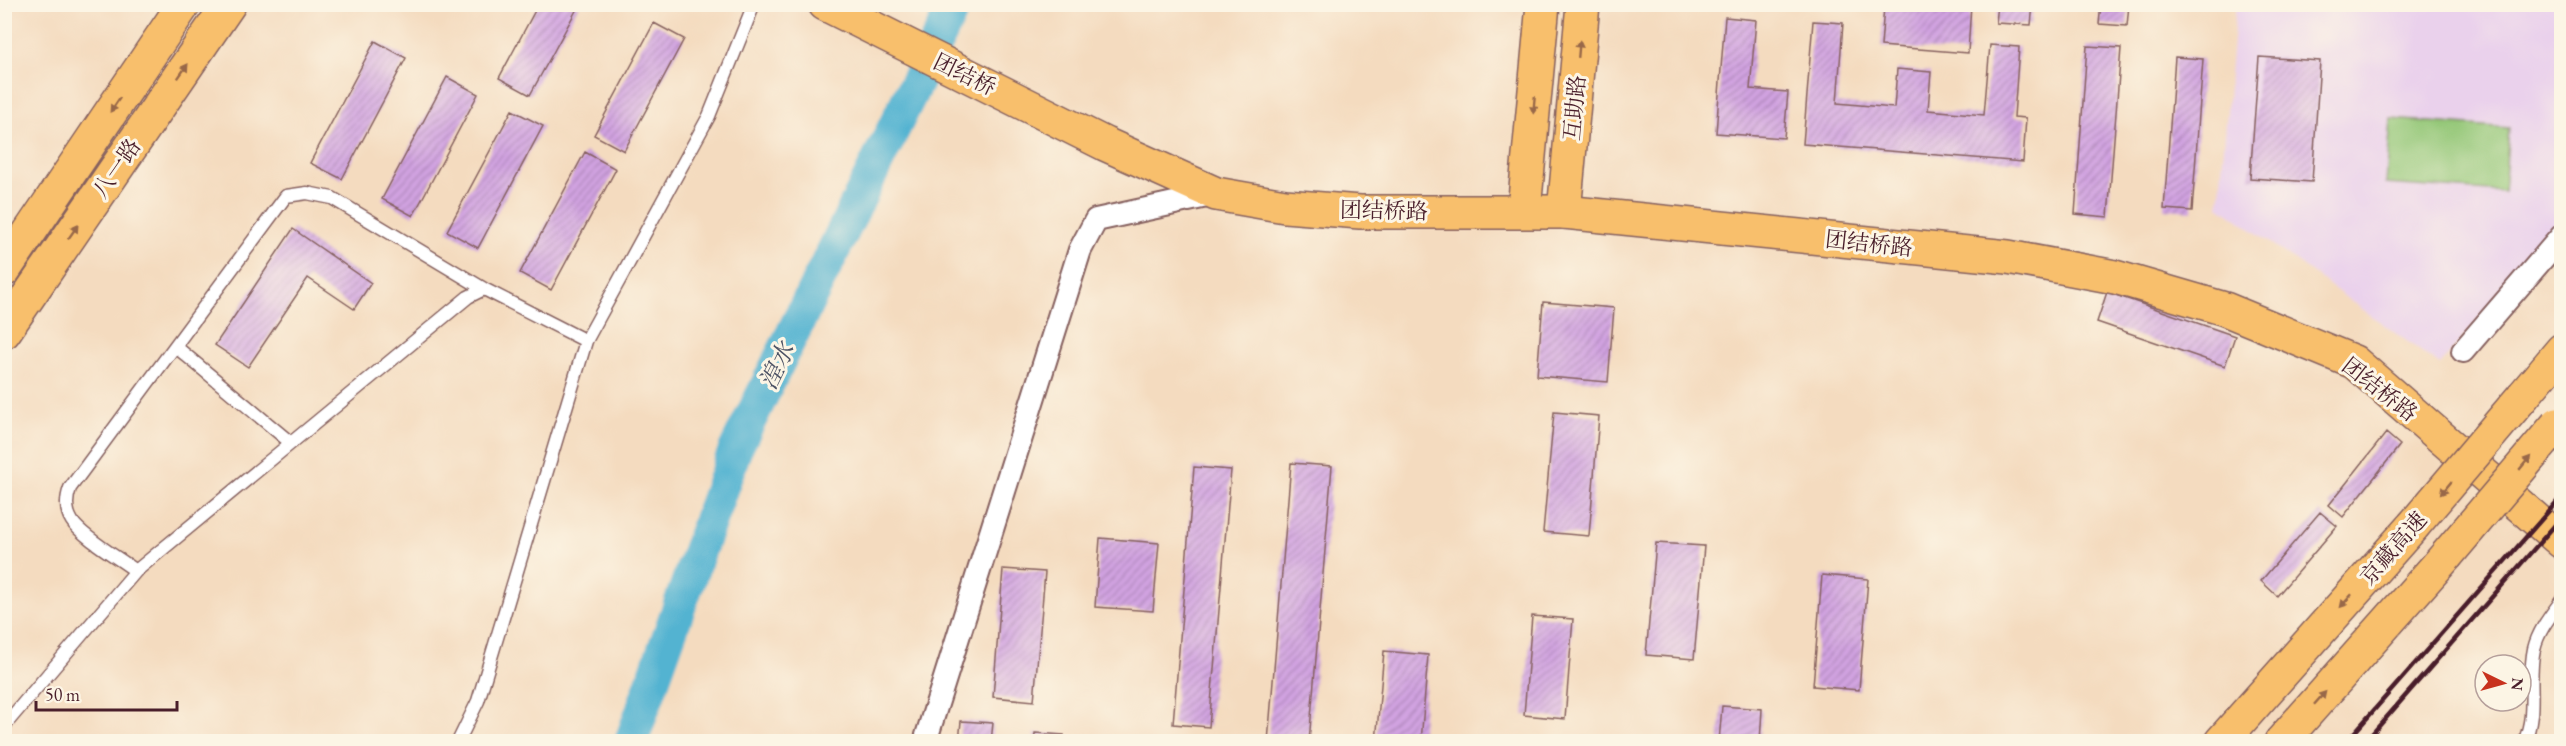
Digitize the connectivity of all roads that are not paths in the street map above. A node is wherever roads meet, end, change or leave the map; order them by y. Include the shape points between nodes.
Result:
1 (183, 4) edge
2 (229, 4) edge
3 (754, 4) edge
4 (825, 4) edge
5 (1543, 4) edge
6 (1583, 4) edge
7 (1105, 144) joint
8 (1216, 194) junction
9 (1524, 210) junction
10 (1564, 212) junction
11 (2562, 236) edge
12 (9, 254) edge
13 (46, 270) junction
14 (484, 289) junction
15 (4, 332) edge
16 (586, 341) junction
17 (175, 346) junction
18 (2562, 350) edge
19 (2463, 351) dead end
20 (2560, 422) edge
21 (291, 443) junction
22 (2562, 542) edge
23 (136, 571) junction
24 (2562, 600) edge
25 (4, 726) edge
26 (458, 741) edge
27 (926, 741) edge
28 (2221, 741) edge
29 (2281, 741) edge
30 (2524, 741) edge

1 -> 12 main road, 八一路
13 -> 2 main road, 八一路
3 - 16 lane via 709,116
4 - 7 main road, 团结桥
5 -> 9 main road, 互助路
10 -> 6 main road, 互助路
7 - 8 main road, 团结桥路
8 - 9 main road, 团结桥路 via 1285,206 1360,212
8 - 27 street via 1096,220 1080,250
9 - 10 main road, 团结桥路
10 - 22 main road, 团结桥路 via 2008,257 2115,277 2224,309 2354,362
11 - 19 street
12 - 13 street
13 - 15 main road, 八一路
14 - 16 lane
14 - 17 lane via 332,198 307,193 285,196
14 - 21 lane via 468,297
16 - 26 lane via 478,701
17 - 21 lane
17 - 23 lane via 67,496 68,513 76,526
18 -> 28 main road, 京藏高速, bridge via 2413,526
29 -> 20 main road, 京藏高速, bridge
21 - 23 lane
23 - 25 lane
24 - 30 lane via 2544,625 2534,649 2530,728

